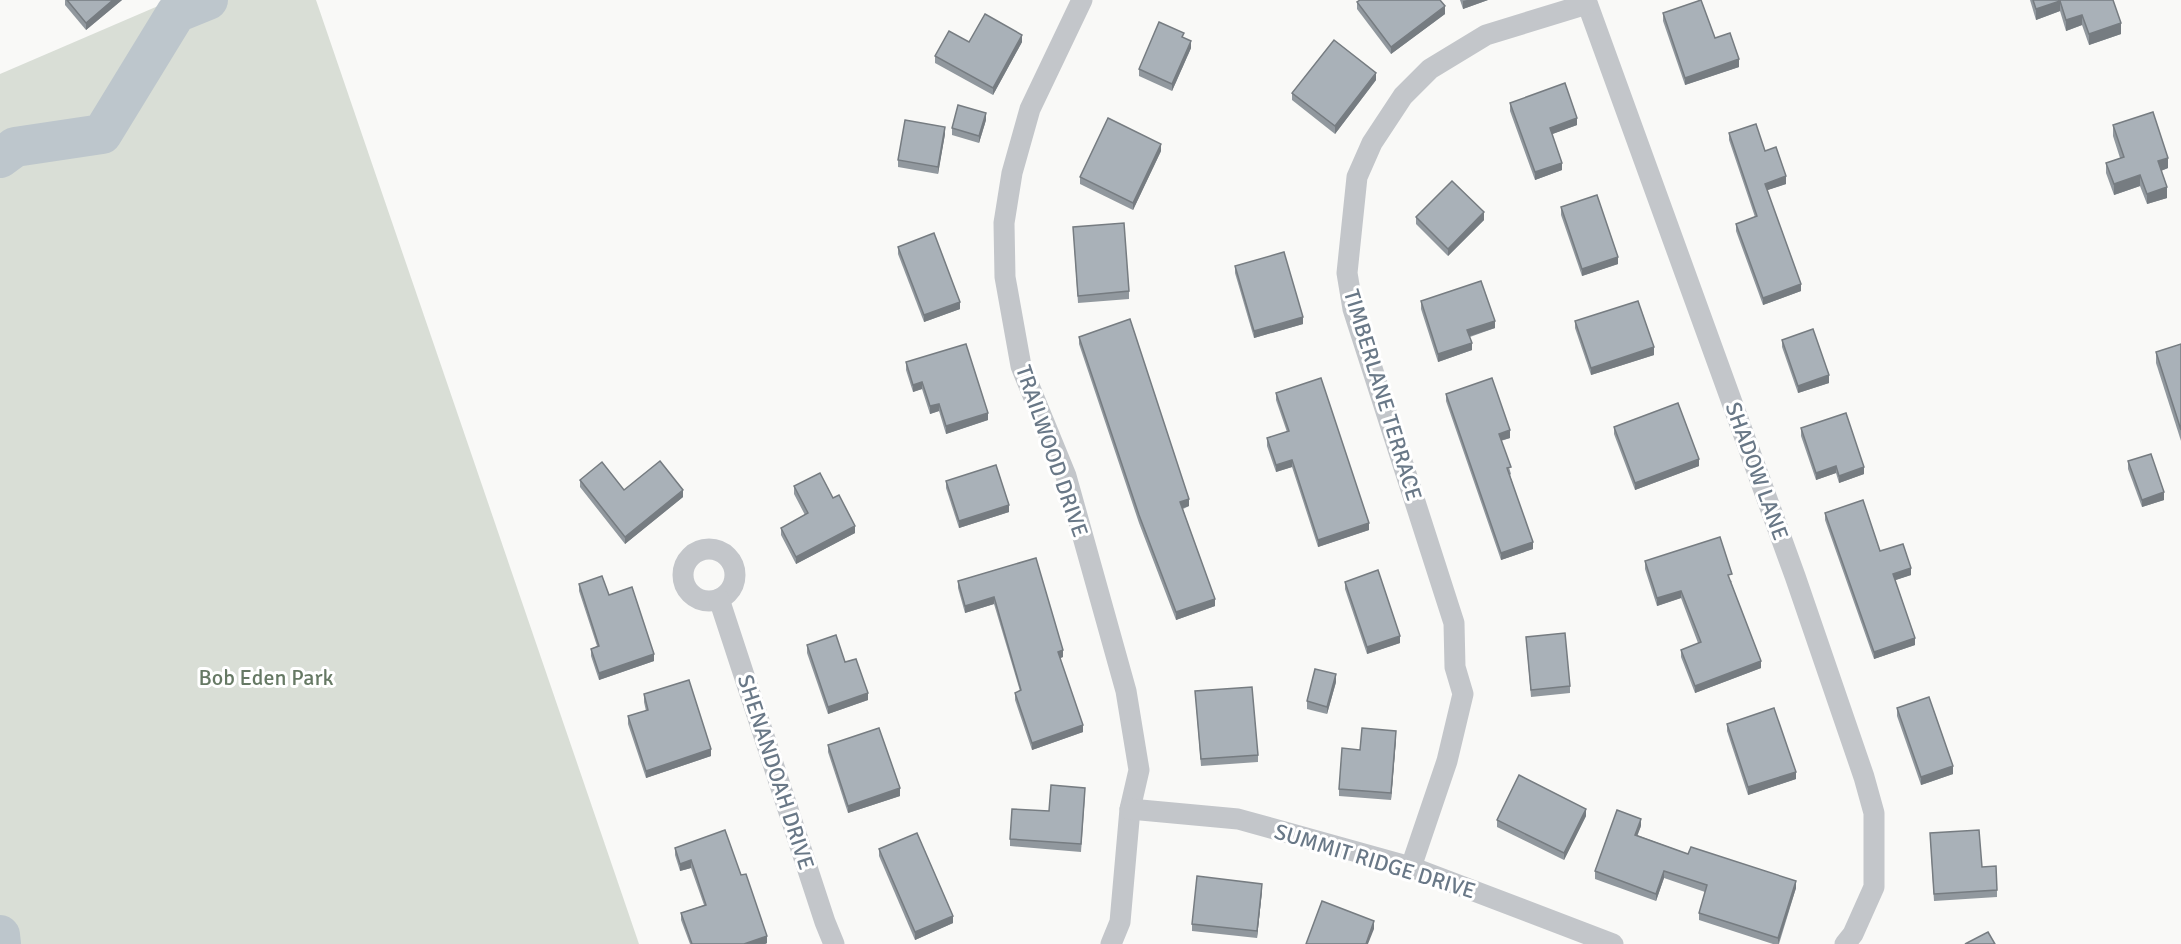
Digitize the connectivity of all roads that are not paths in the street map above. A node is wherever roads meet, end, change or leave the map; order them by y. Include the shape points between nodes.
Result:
1 (1082, 0) edge
2 (1587, 2) edge
3 (719, 599) dead end
4 (1130, 809) junction
5 (1411, 867) junction
6 (834, 944) edge
7 (1111, 944) edge
8 (1613, 944) edge
9 (1845, 944) edge

1 - 4 street, TRAILWOOD DRIVE via 1029,109 1004,223 1005,277 1021,366 1066,476 1126,691 1139,770
2 - 5 street, TIMBERLANE TERRACE via 1486,35 1430,69 1403,96 1372,143 1357,177 1347,273 1353,309 1454,623 1455,667 1463,694 1447,761
2 - 9 street, SHADOW LANE via 1795,576 1874,813 1874,887
3 - 6 street, SHENANDOAH DRIVE
4 - 5 street, SUMMIT RIDGE DRIVE via 1238,819
4 - 7 street, TRAILWOOD DRIVE via 1120,922
5 - 8 street, SUMMIT RIDGE DRIVE

